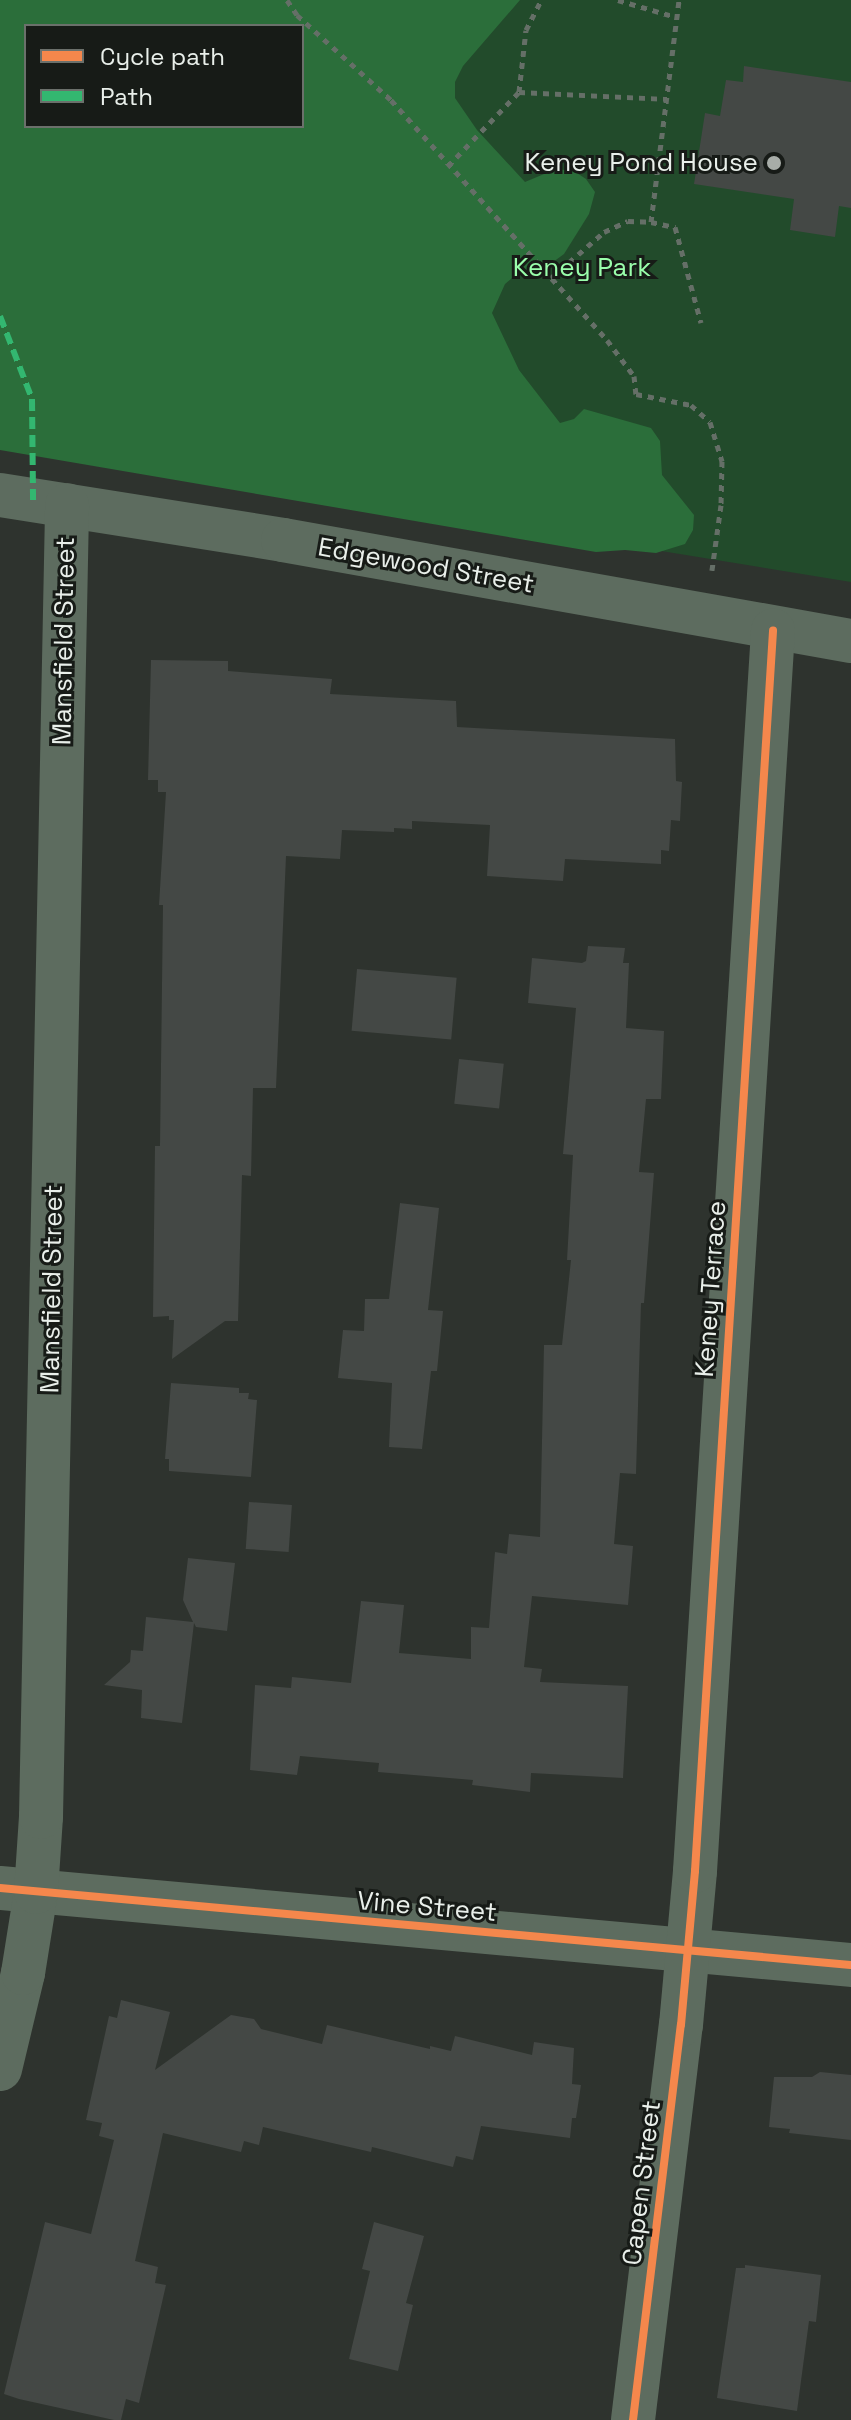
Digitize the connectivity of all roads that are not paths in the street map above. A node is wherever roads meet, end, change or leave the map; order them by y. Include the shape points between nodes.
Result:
1 (0, 495) edge
2 (67, 505) junction
3 (773, 630) junction
4 (851, 641) edge
5 (18, 1890) edge
6 (688, 1951) junction
7 (851, 1965) edge
8 (0, 2069) edge
9 (633, 2420) edge

1 - 2 street, Edgewood Street
2 - 3 street, Edgewood Street
2 - 5 street, Mansfield Street via 42,1801
3 - 4 street, Edgewood Street
3 - 6 street, Keney Terrace
5 - 6 street, Vine Street
5 - 8 street, Mansfield Street via 23,1973
6 - 7 street, Vine Street
6 - 9 street, Capen Street

